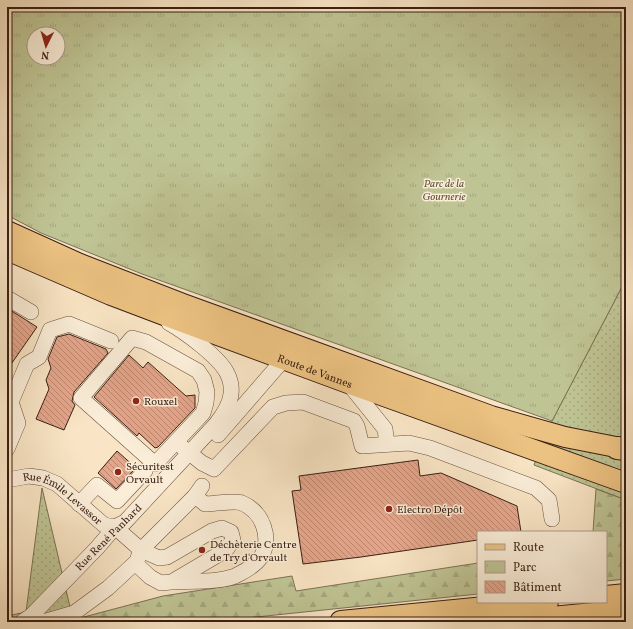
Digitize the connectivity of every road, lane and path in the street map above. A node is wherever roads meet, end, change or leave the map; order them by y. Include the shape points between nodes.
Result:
1 (7, 231) edge
2 (7, 250) edge
3 (7, 298) edge
4 (139, 305) junction
5 (31, 312) dead end
6 (111, 341) dead end
7 (284, 359) junction
8 (348, 383) junction
9 (176, 442) junction
10 (387, 444) junction
11 (7, 448) edge
12 (623, 448) edge
13 (196, 458) junction
14 (145, 471) dead end
15 (7, 480) edge
16 (626, 483) edge
17 (79, 504) junction
18 (552, 519) dead end
19 (116, 527) junction
20 (138, 556) junction
21 (172, 581) junction
22 (626, 595) edge
23 (607, 596) edge
24 (537, 603) edge
25 (626, 611) edge
26 (22, 622) edge
27 (43, 622) edge
28 (341, 622) edge
29 (508, 622) edge

1 - 12 main road, Route de Vannes via 125,282 477,411 565,437
2 - 4 main road, Route de Vannes
3 - 5 street
4 - 7 main road, Route de Vannes
4 - 13 street, Rue René Panhard via 182,331 205,349 227,372 231,383 227,409
6 - 11 street via 69,324 50,330 39,357 27,364 11,402 18,423
7 - 8 main road, Route de Vannes
7 - 13 street, Rue René Panhard
8 - 10 street via 385,430
8 - 16 main road, Route de Vannes
9 - 9 street via 203,413 207,392 204,380 198,371 146,342 132,338 81,398 155,464
9 - 13 street
10 - 13 street via 362,446 354,421 303,402 296,402 273,407 214,469
10 - 18 street via 409,443 430,448 536,488 549,500
13 - 19 street, Rue René Panhard via 176,467 125,522
14 - 17 street via 117,501 97,485
15 - 17 street, Rue Émile Levassor via 29,476 43,478 57,484
17 - 19 street, Rue Émile Levassor via 104,525
19 - 20 street
19 - 26 street, Rue René Panhard via 31,616
20 - 21 street via 150,576 161,583
20 - 21 street via 166,558 212,531 222,528 231,532 233,540 226,550
20 - 21 street via 198,491 206,504 241,503 259,516 266,545 260,558 251,567 238,575 223,579
20 - 27 street via 108,588 74,613
22 - 23 highway
24 - 28 highway
25 - 29 highway

